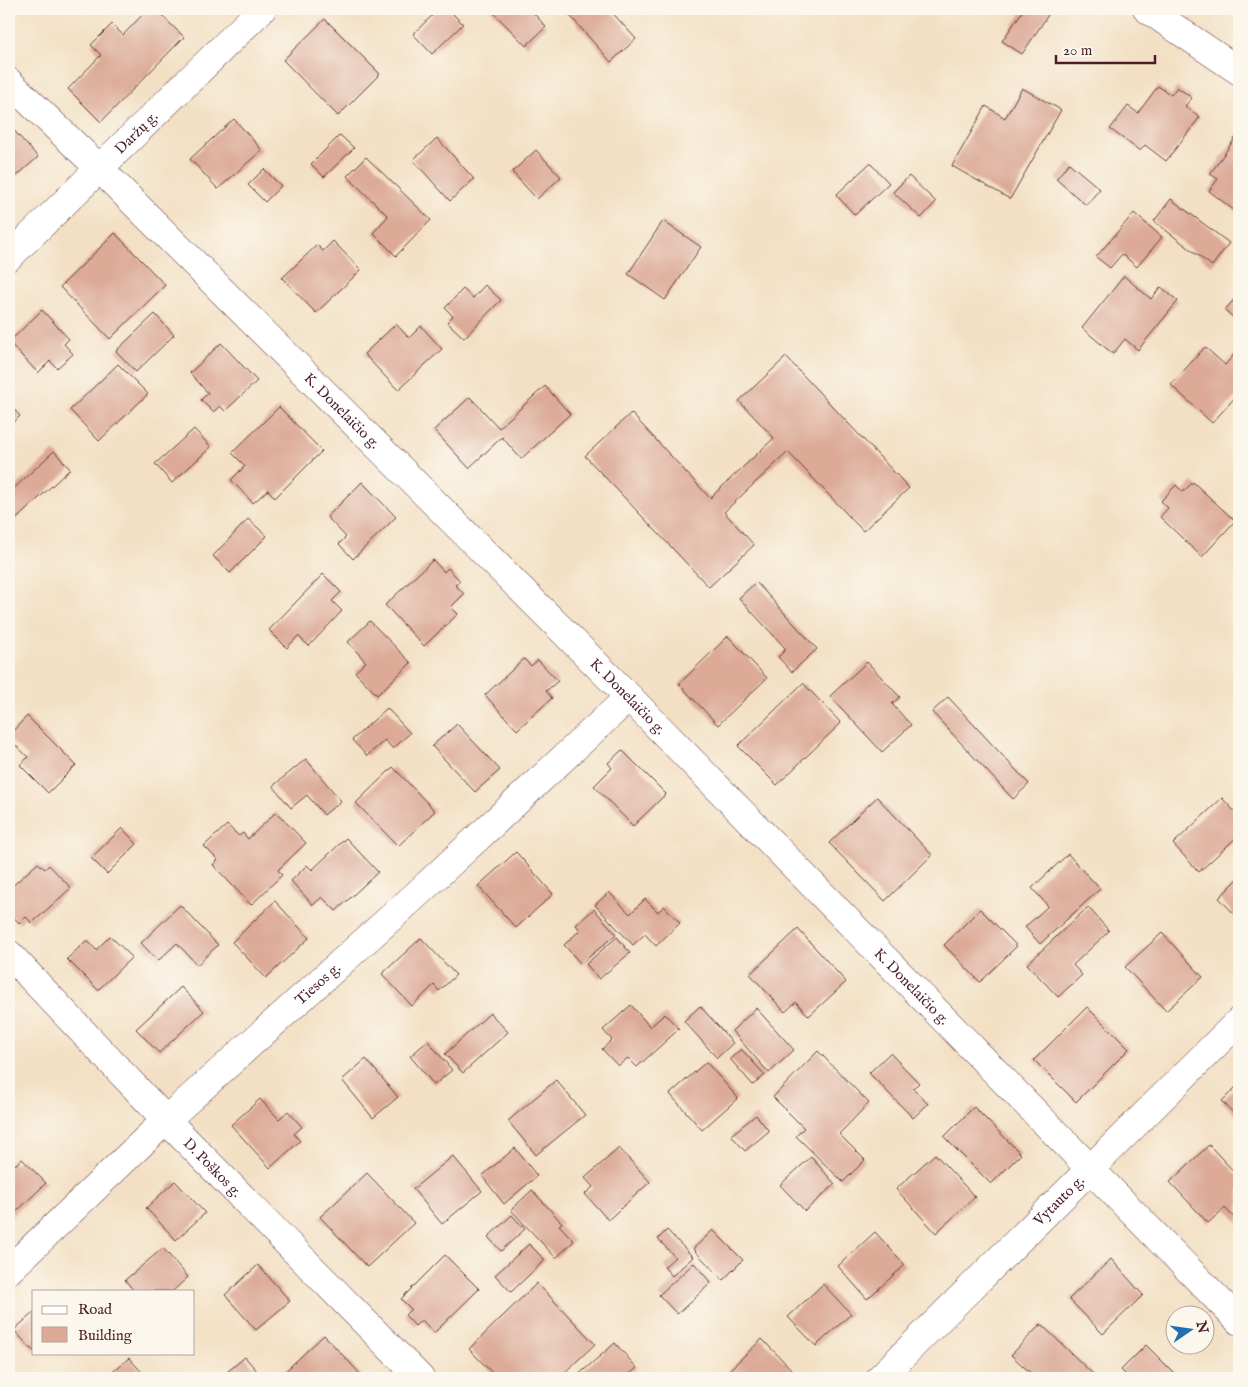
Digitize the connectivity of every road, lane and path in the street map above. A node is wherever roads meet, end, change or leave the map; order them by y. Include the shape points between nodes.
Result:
1 (262, 9) edge
2 (1147, 9) edge
3 (1239, 70) edge
4 (9, 82) edge
5 (100, 168) junction
6 (9, 257) edge
7 (629, 697) junction
8 (9, 954) edge
9 (1239, 1022) edge
10 (166, 1120) junction
11 (1090, 1169) junction
12 (9, 1270) edge
13 (1239, 1321) edge
14 (420, 1378) edge
15 (880, 1378) edge

1 - 5 street, Daržų g.
2 - 3 street
4 - 5 street, K. Donelaičio g.
5 - 6 street, Daržų g.
5 - 7 street, K. Donelaičio g.
7 - 10 street, Tiesos g. via 415,896
7 - 11 street, K. Donelaičio g.
8 - 10 street, D. Poškos g.
9 - 11 street, Vytauto g.
10 - 12 street, Tiesos g.
10 - 14 street, D. Poškos g.
11 - 13 street, K. Donelaičio g.
11 - 15 street, Vytauto g.

